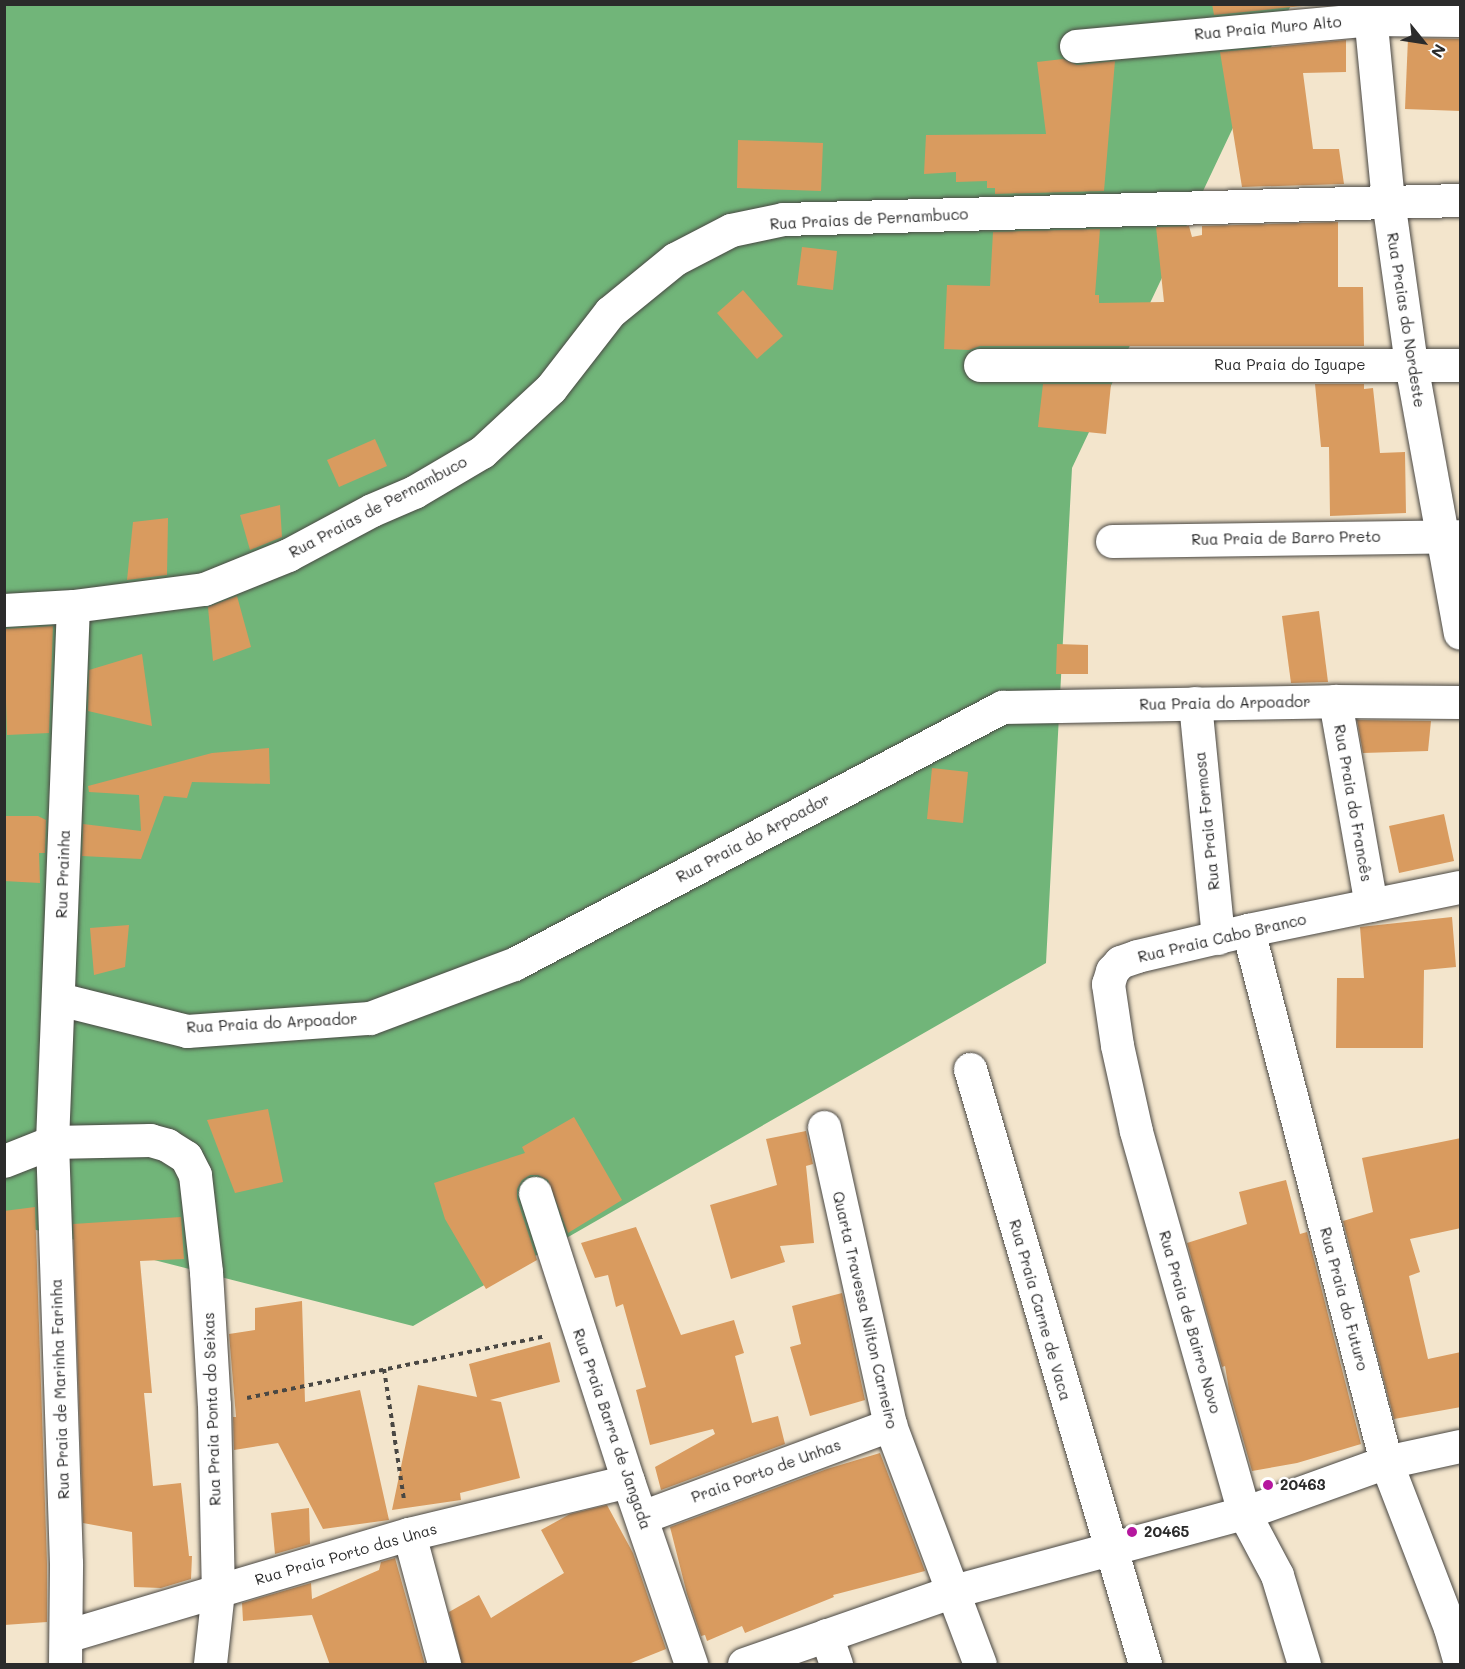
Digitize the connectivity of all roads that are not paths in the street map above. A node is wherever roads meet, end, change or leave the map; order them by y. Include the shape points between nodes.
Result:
1 (1370, 12) edge
2 (1461, 20) edge
3 (1076, 46) dead end
4 (1388, 200) junction
5 (1461, 200) edge
6 (1411, 364) junction
7 (980, 365) dead end
8 (1461, 365) edge
9 (1452, 536) edge
10 (1112, 541) dead end
11 (73, 606) junction
12 (4, 610) edge
13 (1461, 633) edge
14 (1335, 701) junction
15 (1461, 702) edge
16 (1195, 703) junction
17 (1461, 887) edge
18 (1371, 905) junction
19 (1233, 934) junction
20 (59, 999) junction
21 (970, 1069) dead end
22 (824, 1127) dead end
23 (1136, 1131) joint
24 (52, 1142) junction
25 (4, 1161) edge
26 (535, 1193) dead end
27 (890, 1425) junction
28 (1461, 1446) edge
29 (1386, 1462) junction
30 (628, 1481) junction
31 (1244, 1513) junction
32 (642, 1517) junction
33 (409, 1534) junction
34 (1110, 1551) junction
35 (218, 1591) junction
36 (954, 1592) junction
37 (831, 1650) edge
38 (65, 1651) edge
39 (1461, 1662) edge
40 (210, 1665) edge
41 (444, 1665) edge
42 (691, 1665) edge
43 (744, 1665) edge
44 (980, 1665) edge
45 (1145, 1665) edge
46 (1304, 1665) edge

1 - 2 street, Rua Praia Muro Alto
1 - 3 street, Rua Praia Muro Alto
1 - 4 street, Rua Praias do Nordeste
4 - 5 street, Rua Praias de Pernambuco
4 - 6 street, Rua Praias do Nordeste
4 - 11 street, Rua Praias de Pernambuco via 783,219 731,230 675,259 610,312 551,387 482,452 414,492 288,555 204,589
6 - 7 street, Rua Praia do Iguape
6 - 8 street, Rua Praia do Iguape
6 - 9 street, Rua Praias do Nordeste
9 - 10 street, Rua Praia de Barro Preto
9 - 13 street, Rua Praias do Nordeste
11 - 12 street, Rua Praias de Pernambuco
11 - 20 street, Rua Prainha
14 - 15 street, Rua Praia do Arpoador
14 - 16 street, Rua Praia do Arpoador
14 - 18 street, Rua Praia do Francês
16 - 19 street, Rua Praia Formosa
16 - 20 street, Rua Praia do Arpoador via 1002,707 514,964 370,1018 187,1031
17 - 18 street, Rua Praia Cabo Branco
18 - 19 street, Rua Praia Cabo Branco
19 - 23 street, Rua Praia Cabo Branco via 1137,956 1120,962 1112,971 1109,1001
19 - 29 street, Rua Praia do Futuro
20 - 24 street, Rua Prainha
21 - 34 street, Rua Praia Carne de Vaca
22 - 27 street, Quarta Travessa Nilton Carneiro
23 - 31 street, Rua Praia de Bairro Novo
24 - 25 street
24 - 35 street, Rua Praia Ponta do Seixas via 150,1140 186,1157 195,1175 214,1405
24 - 38 street, Rua Praia de Marinha Farinha via 66,1563
26 - 30 street, Rua Praia Barra de Jangada
27 - 32 street, Praia Porto de Unhas
27 - 36 street, Quarta Travessa Nilton Carneiro
28 - 29 street
29 - 31 street
29 - 39 street, Rua Praia do Futuro
30 - 32 street, Rua Praia Barra de Jangada
30 - 33 street, Rua Praia Porto das Unas
31 - 34 street
31 - 46 street, Rua Praia de Bairro Novo via 1277,1575
32 - 42 street, Rua Praia Barra de Jangada
33 - 35 street, Rua Praia Porto das Unas
33 - 41 street
34 - 36 street
34 - 45 street, Rua Praia Carne de Vaca
35 - 38 street, Rua Praia Porto das Unas
35 - 40 street, Rua Praia Ponta do Seixas
36 - 37 street via 900,1612
36 - 44 street, Quarta Travessa Nilton Carneiro
37 - 43 street

